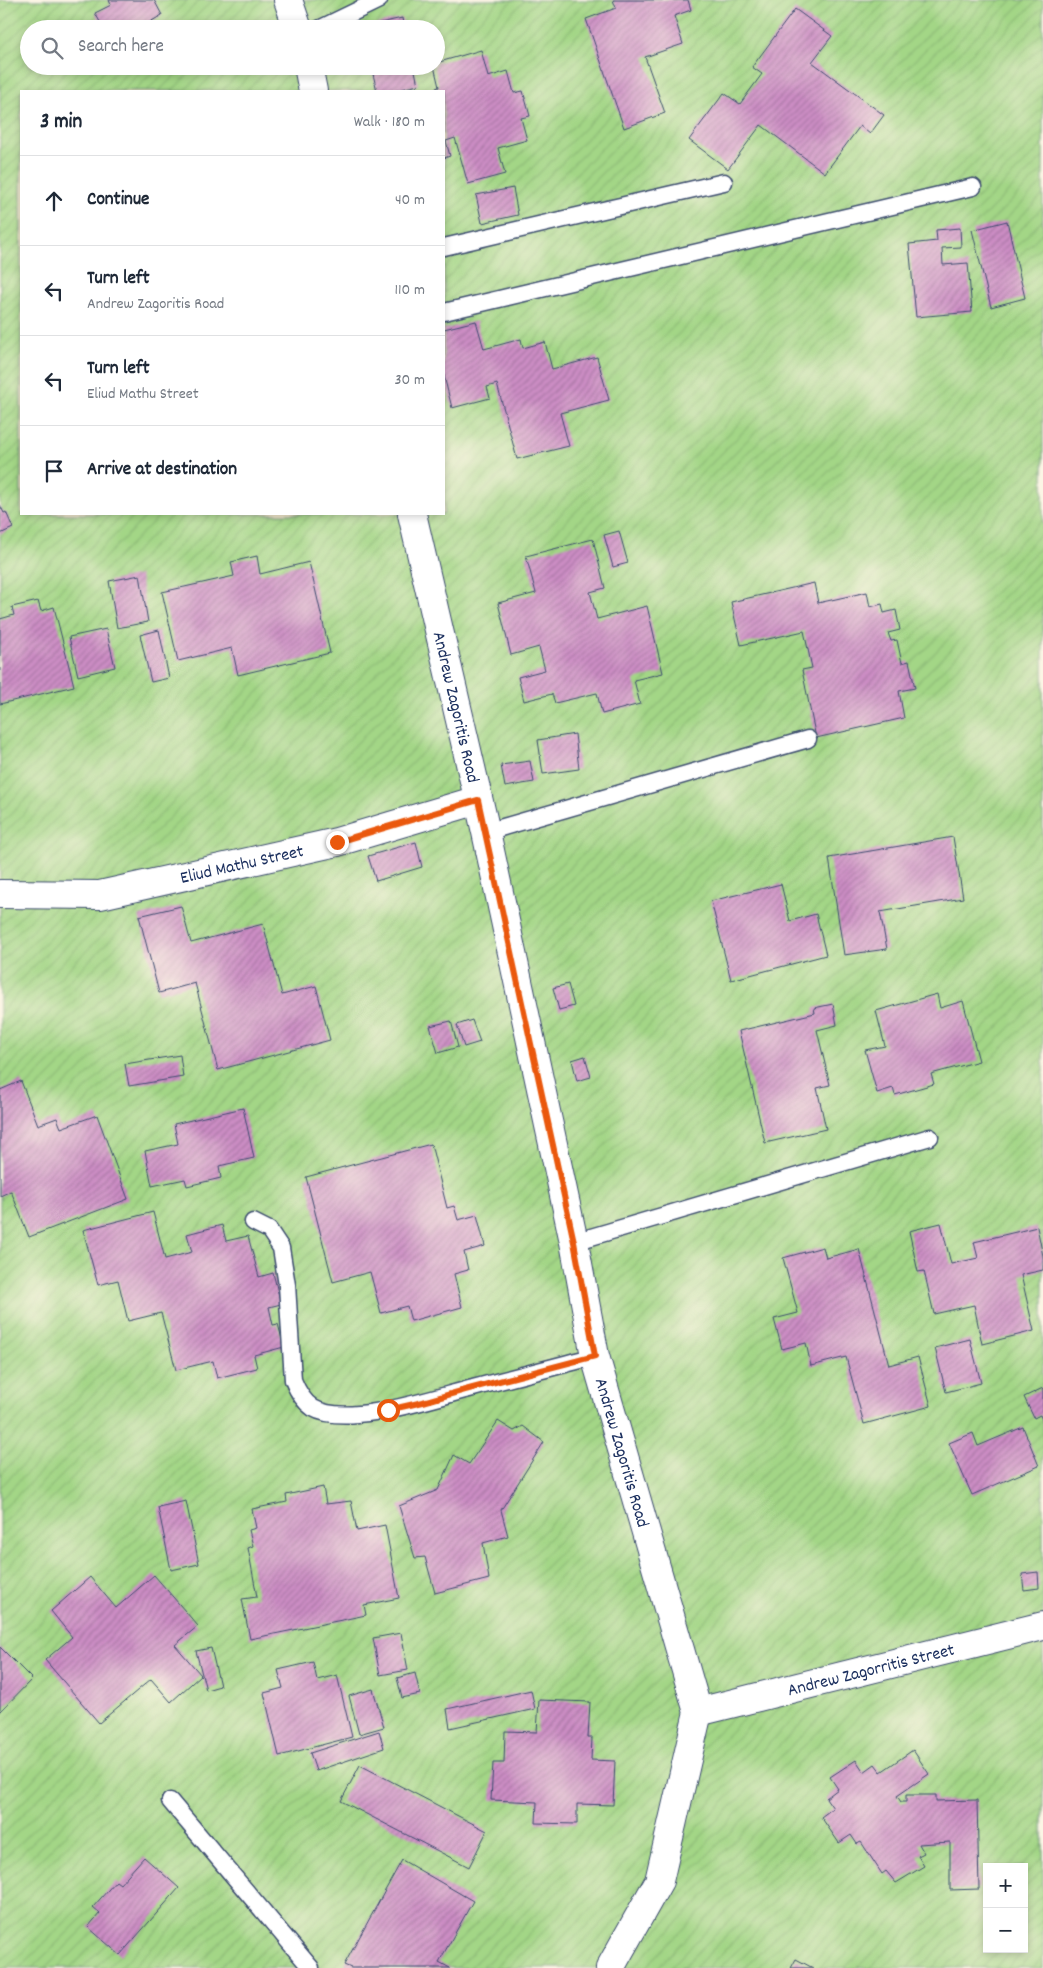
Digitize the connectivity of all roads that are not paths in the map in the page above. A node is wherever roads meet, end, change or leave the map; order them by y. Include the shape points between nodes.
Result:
1 (288, 0) edge
2 (378, 0) edge
3 (295, 20) edge
4 (337, 20) edge
5 (310, 75) edge
6 (313, 90) edge
7 (724, 182) dead end
8 (973, 187) dead end
9 (445, 247) edge
10 (445, 312) edge
11 (412, 515) edge
12 (808, 739) dead end
13 (478, 800) junction
14 (486, 832) junction
15 (0, 894) edge
16 (930, 1136) dead end
17 (253, 1222) dead end
18 (574, 1242) junction
19 (595, 1356) junction
20 (1043, 1626) edge
21 (698, 1712) junction
22 (170, 1801) dead end
23 (310, 1968) edge
24 (610, 1968) edge

1 - 3 street
2 - 4 lane
5 - 6 street
7 - 9 lane
8 - 10 lane
11 - 13 street, Andrew Zagoritis Road
12 - 14 lane
13 - 14 street, Andrew Zagoritis Road
13 - 15 street, Eliud Mathu Street via 337,842 100,895
14 - 18 street, Andrew Zagoritis Road
16 - 18 lane
17 - 19 lane via 269,1230 281,1248 287,1285 293,1380 312,1408 343,1415 388,1410
18 - 19 street, Andrew Zagoritis Road
19 - 21 street, Andrew Zagoritis Road
20 - 21 street, Andrew Zagorritis Street
21 - 24 street, Andrew Zagoritis Road via 659,1881
22 - 23 lane

